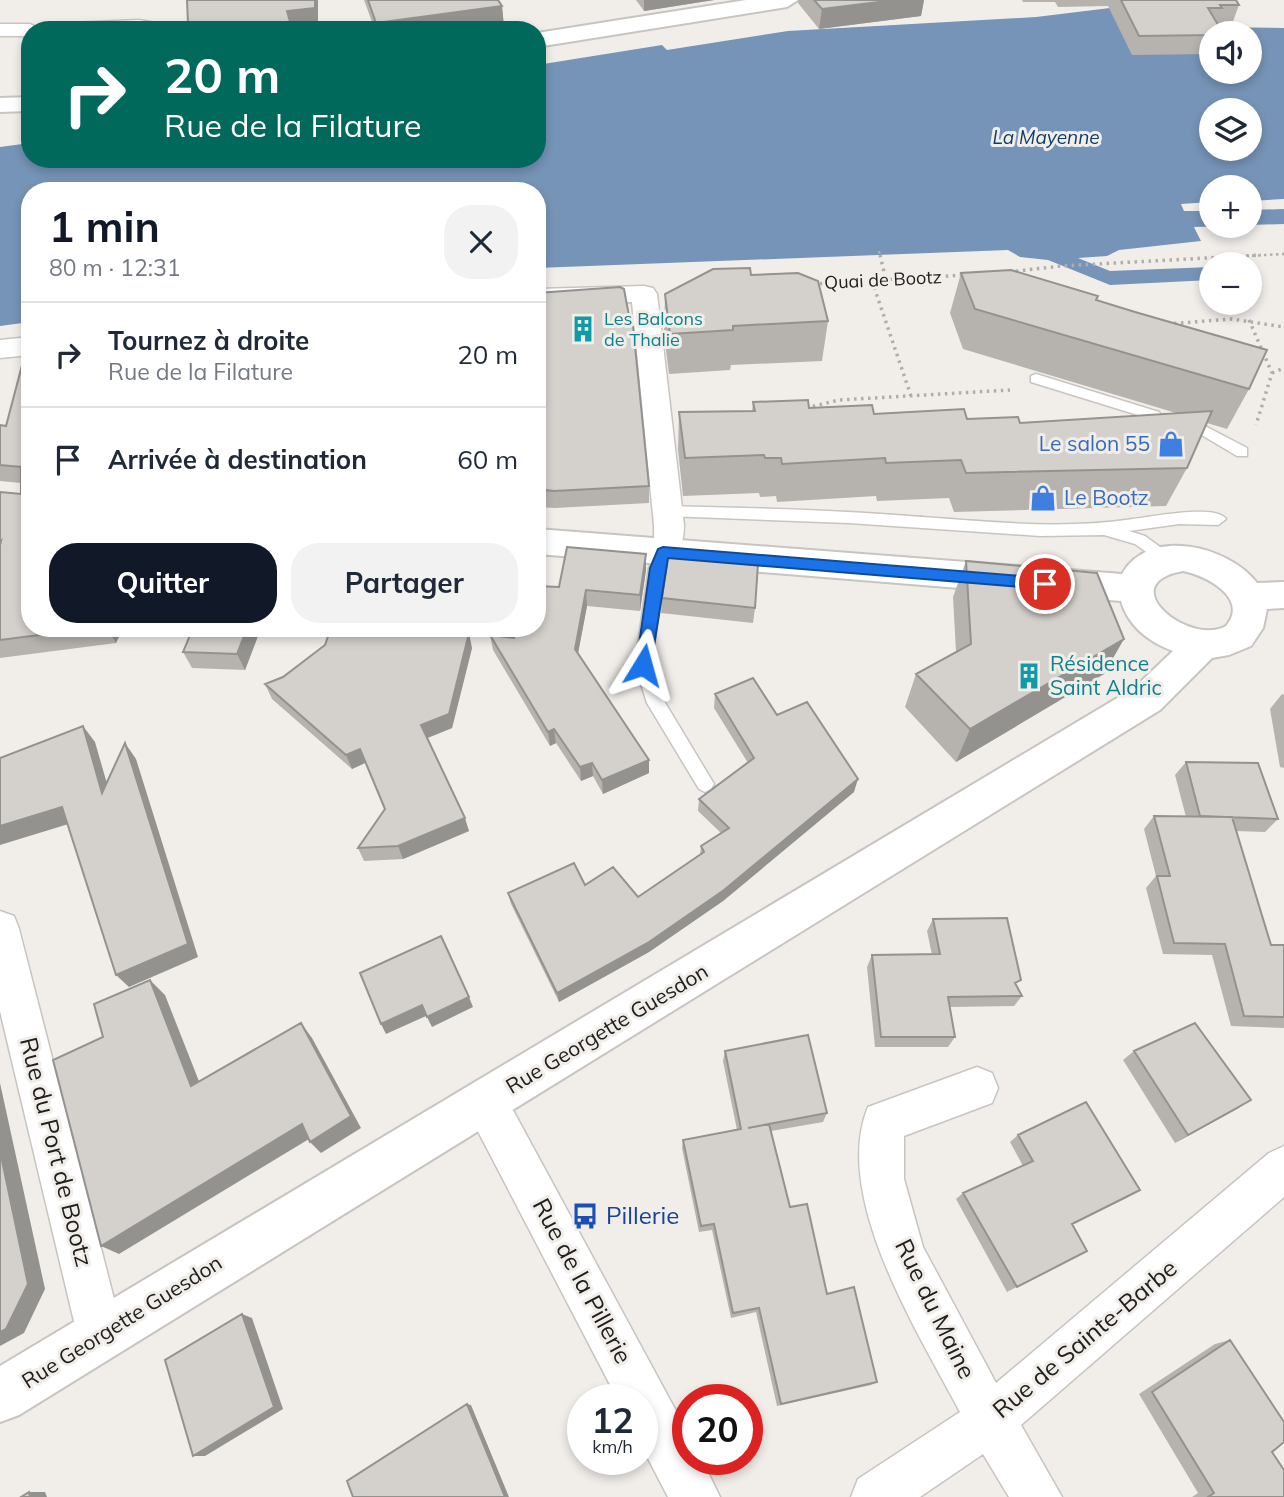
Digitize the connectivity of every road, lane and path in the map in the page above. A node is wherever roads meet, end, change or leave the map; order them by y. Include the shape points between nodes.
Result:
1 (787, 0) edge
2 (0, 30) edge
3 (21, 30) edge
4 (546, 39) edge
5 (21, 104) edge
6 (0, 105) edge
7 (879, 251) dead end
8 (1284, 254) edge
9 (976, 274) edge
10 (1014, 279) edge
11 (886, 280) junction
12 (872, 281) junction
13 (806, 284) edge
14 (546, 297) edge
15 (1249, 320) junction
16 (1161, 324) edge
17 (1284, 327) edge
18 (21, 347) edge
19 (0, 349) edge
20 (1284, 368) edge
21 (1272, 373) junction
22 (1036, 379) joint
23 (1266, 393) dead end
24 (911, 396) junction
25 (800, 410) edge
26 (1154, 415) edge
27 (1205, 431) edge
28 (1242, 452) dead end
29 (667, 511) junction
30 (1218, 519) dead end
31 (1104, 529) junction
32 (546, 542) edge
33 (663, 552) junction
34 (1165, 559) junction
35 (1134, 588) junction
36 (1284, 595) edge
37 (1247, 597) junction
38 (1202, 645) junction
39 (705, 784) dead end
40 (0, 929) edge
41 (977, 1088) dead end
42 (486, 1103) junction
43 (1284, 1168) edge
44 (100, 1334) junction
45 (0, 1396) edge
46 (990, 1420) junction
47 (695, 1497) edge
48 (876, 1497) edge
49 (1037, 1497) edge

1 - 4 street
2 - 3 street
5 - 6 street
7 - 11 path
8 - 10 path via 1002,272
9 - 11 path, Quai de Bootz
11 - 12 path, Quai de Bootz
12 - 13 path, Quai de Bootz
12 - 24 path
14 - 29 street via 644,294
15 - 16 path
15 - 17 path
15 - 21 path
18 - 19 street
20 - 21 path
21 - 23 path
22 - 24 path via 1031,389
22 - 26 lane
24 - 25 path via 839,400
27 - 28 lane
29 - 31 lane via 1040,530
29 - 33 street via 668,539
30 - 31 lane via 1179,517
31 - 34 lane via 1139,540
32 - 33 street
33 - 35 street
33 - 39 lane via 643,665 653,698
34 - 35 street via 1138,575
34 - 37 street via 1203,562 1221,570
35 - 38 street via 1139,607 1153,625 1184,642
36 - 37 street
37 - 38 street via 1251,612 1238,637
38 - 42 street, Rue Georgette Guesdon via 1147,699
40 - 44 street, Rue du Port de Bootz
41 - 46 street, Rue du Maine via 883,1122 882,1179 903,1255
42 - 44 street, Rue Georgette Guesdon
42 - 47 street, Rue de la Pillerie
43 - 46 street, Rue de Sainte-Barbe
44 - 45 street, Rue Georgette Guesdon
46 - 48 street, Rue de Sainte-Barbe
46 - 49 street, Rue du Maine

